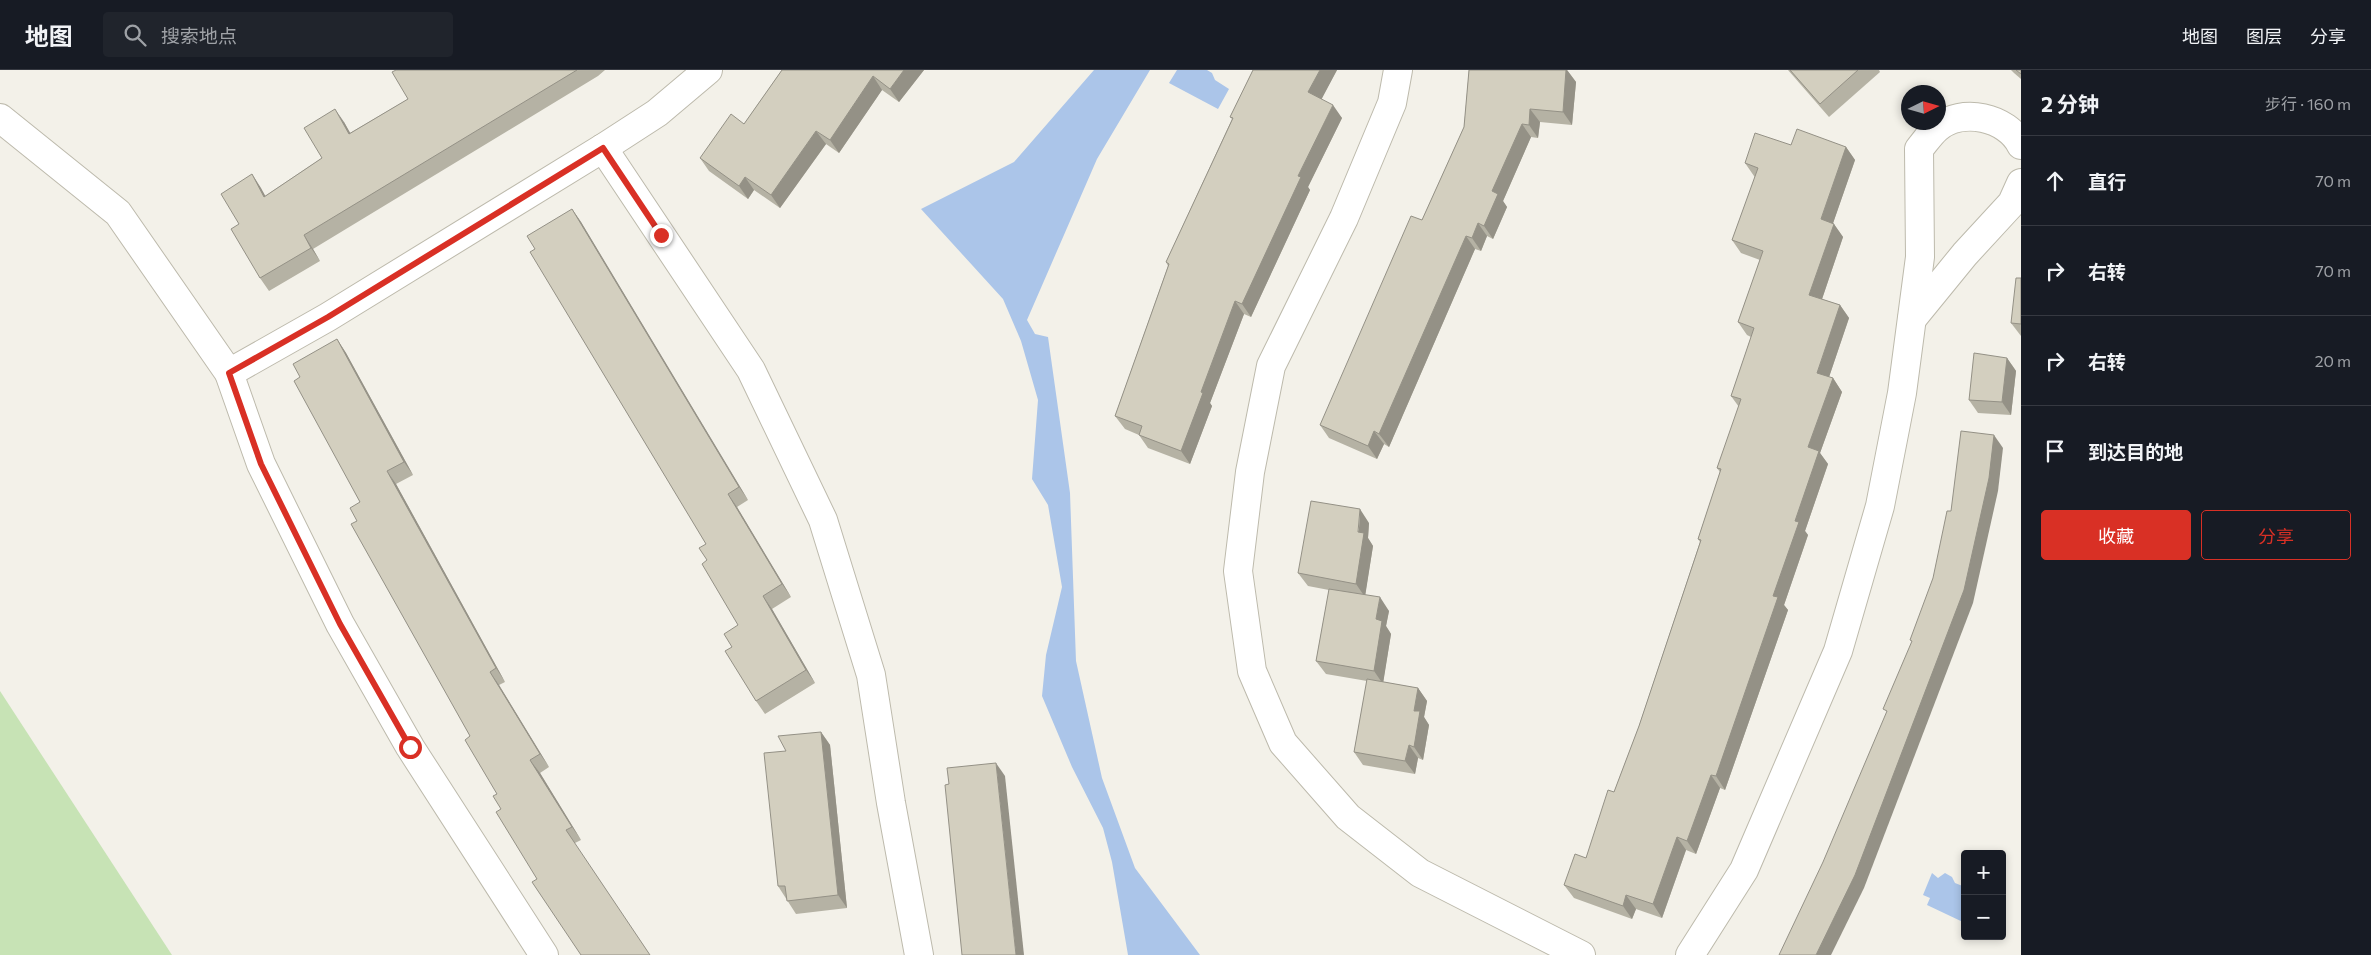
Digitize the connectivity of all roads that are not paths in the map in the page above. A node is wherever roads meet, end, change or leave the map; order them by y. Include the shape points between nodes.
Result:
1 (708, 70) edge
2 (1398, 70) edge
3 (0, 118) edge
4 (2021, 145) edge
5 (603, 148) junction
6 (2021, 183) edge
7 (1912, 319) junction
8 (229, 373) junction
9 (544, 955) edge
10 (918, 955) edge
11 (1581, 955) edge
12 (1690, 955) edge

1 - 5 street via 657,113
2 - 11 street via 1392,103 1344,218 1271,366 1250,472 1238,571 1252,671 1283,743 1348,817 1420,873
3 - 8 street via 118,213
4 - 7 street via 2006,126 1984,118 1960,117 1938,127 1919,149 1920,257
5 - 8 street via 344,307
5 - 10 street via 751,370 823,520 871,675
6 - 7 street via 2012,203
7 - 12 street via 1902,393 1880,506 1838,651 1744,870
8 - 9 street via 261,464 340,624 410,747

